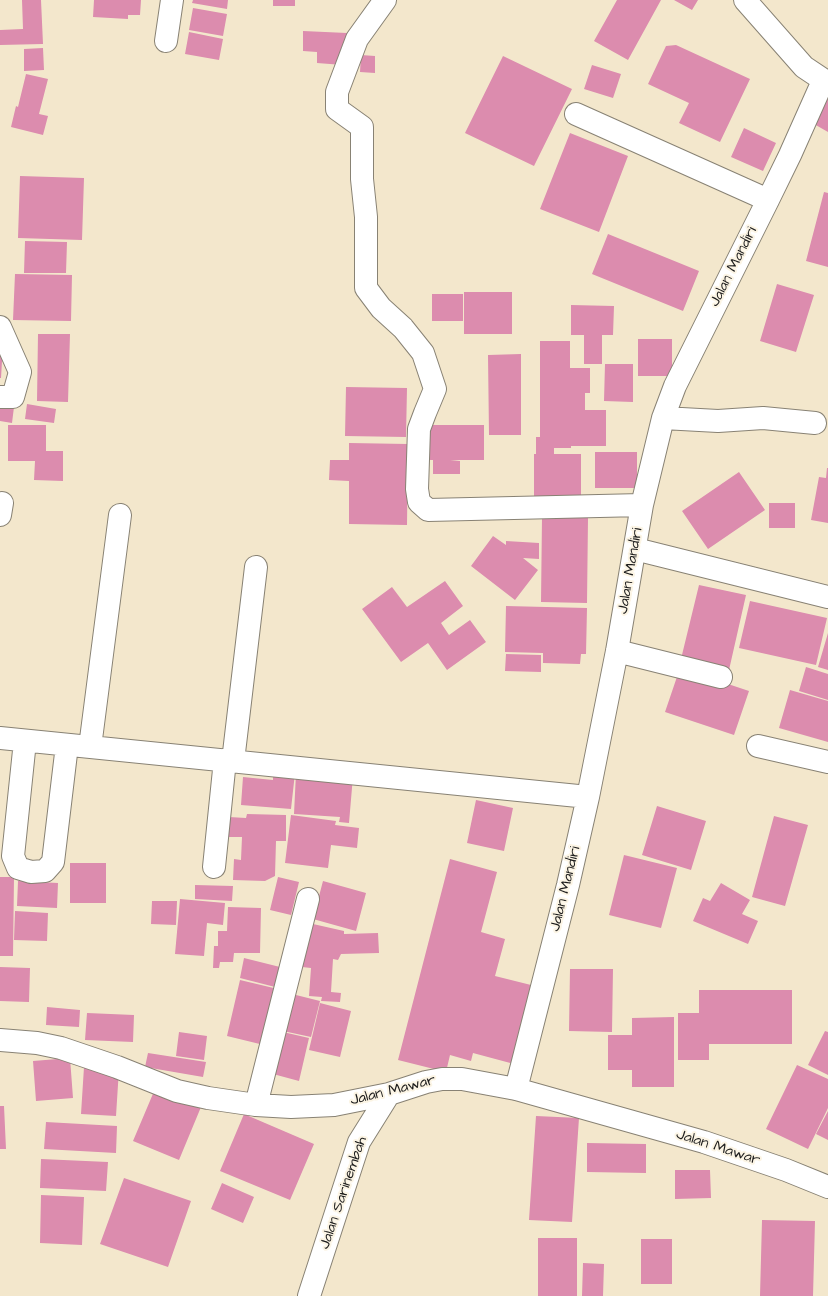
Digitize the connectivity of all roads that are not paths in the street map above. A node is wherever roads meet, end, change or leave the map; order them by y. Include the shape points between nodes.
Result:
1 (172, 0) edge
2 (385, 0) edge
3 (745, 0) edge
4 (166, 41) dead end
5 (826, 82) edge
6 (576, 114) dead end
7 (768, 200) junction
8 (0, 326) edge
9 (7, 397) edge
10 (663, 418) junction
11 (815, 423) dead end
12 (642, 505) junction
13 (120, 515) dead end
14 (635, 549) junction
15 (256, 567) dead end
16 (828, 597) edge
17 (617, 651) junction
18 (721, 677) dead end
19 (0, 738) edge
20 (24, 741) junction
21 (67, 745) junction
22 (758, 746) dead end
23 (90, 747) junction
24 (229, 761) junction
25 (828, 762) edge
26 (588, 797) junction
27 (214, 867) dead end
28 (308, 899) dead end
29 (0, 1040) edge
30 (516, 1089) junction
31 (389, 1094) junction
32 (256, 1105) junction
33 (828, 1187) edge
34 (309, 1296) edge

1 - 4 street
2 - 12 street via 357,39 336,92 336,109 362,127 366,288 423,353 435,389 419,429 416,489 419,502 428,510
3 - 5 street via 804,67
5 - 7 street, Jalan Mandiri
6 - 7 street
7 - 10 street, Jalan Mandiri via 693,348
8 - 9 street via 20,372
10 - 11 street via 718,421 763,418
10 - 12 street, Jalan Mandiri
12 - 14 street, Jalan Mandiri
13 - 23 street
14 - 16 street
14 - 17 street, Jalan Mandiri
15 - 24 street
17 - 18 street
17 - 26 street, Jalan Mandiri
19 - 20 street
20 - 21 street
20 - 21 street via 13,856 18,868 31,872 45,871 53,862
21 - 23 street
22 - 25 street
23 - 24 street
24 - 26 street
24 - 27 street
26 - 30 street, Jalan Mandiri
28 - 32 street
29 - 32 street, Jalan Mawar via 61,1048 177,1091
30 - 31 street, Jalan Mawar via 462,1079 442,1079
30 - 33 street, Jalan Mawar via 704,1142
31 - 32 street, Jalan Mawar via 334,1105
31 - 34 street, Jalan Sarinembah via 359,1142

